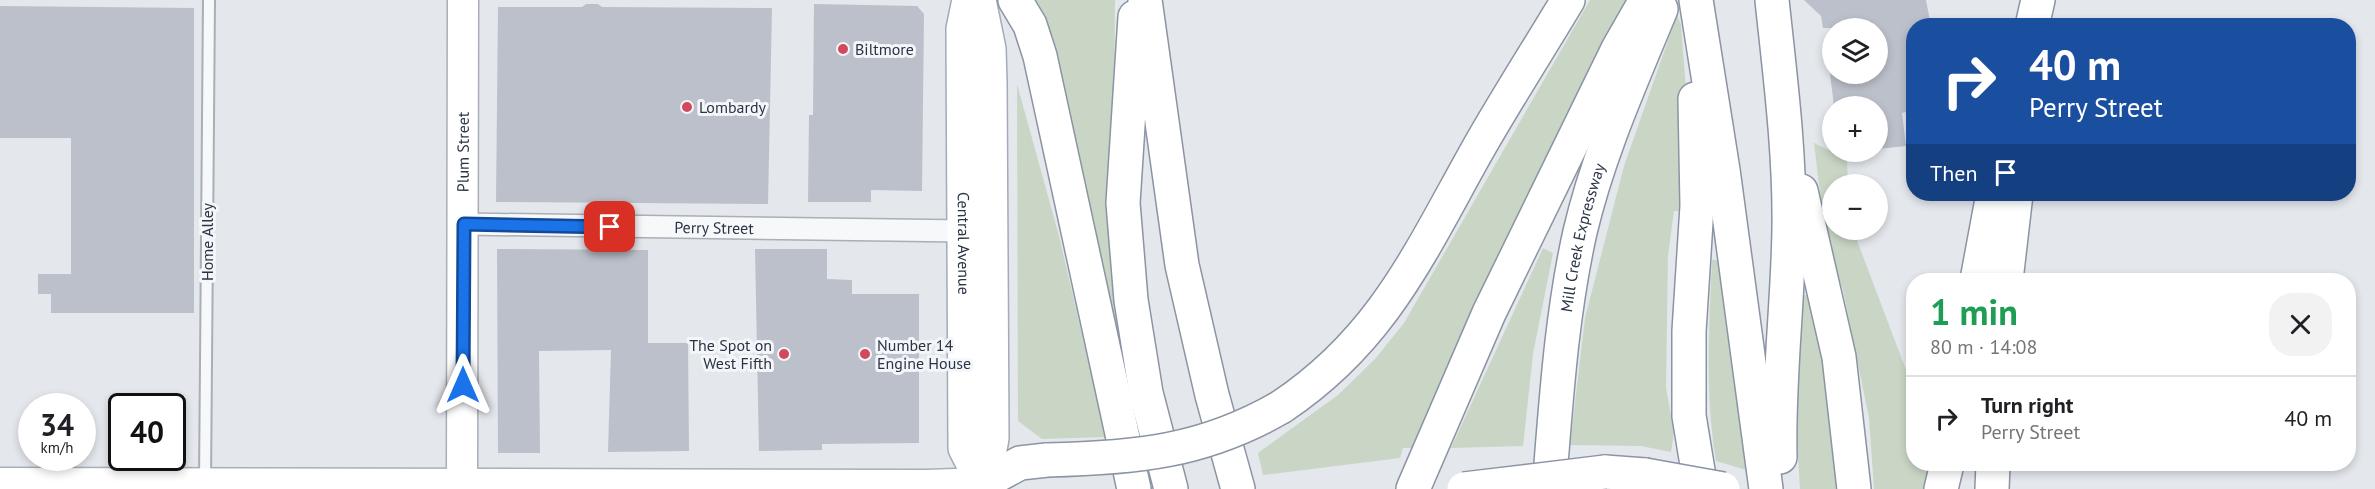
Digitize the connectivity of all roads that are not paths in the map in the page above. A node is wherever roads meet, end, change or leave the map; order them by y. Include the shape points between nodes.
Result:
1 (209, 0) edge
2 (463, 0) edge
3 (969, 0) edge
4 (979, 0) edge
5 (1015, 0) edge
6 (1137, 0) edge
7 (1145, 0) edge
8 (1568, 0) edge
9 (1646, 0) edge
10 (1665, 0) edge
11 (1696, 0) edge
12 (1772, 0) edge
13 (2039, 0) edge
14 (2034, 18) edge
15 (2038, 18) edge
16 (1788, 149) junction
17 (1992, 201) edge
18 (2015, 201) edge
19 (464, 224) junction
20 (965, 231) junction
21 (1978, 273) edge
22 (2007, 273) edge
23 (1945, 471) edge
24 (1993, 471) edge
25 (0, 483) edge
26 (205, 483) junction
27 (462, 484) junction
28 (983, 486) edge
29 (1018, 489) edge
30 (1134, 489) edge
31 (1171, 489) edge
32 (1238, 489) edge
33 (1413, 489) edge
34 (1464, 489) edge
35 (1549, 489) edge
36 (1701, 489) edge
37 (1723, 489) edge
38 (1766, 489) edge
39 (1781, 489) edge
40 (1854, 489) edge
41 (1941, 489) edge
42 (1992, 489) edge

1 - 26 lane, Home Alley
2 - 19 street, Plum Street
3 - 20 main road, Central Avenue via 963,28
4 - 28 main road, Central Avenue via 990,71 992,438
5 - 30 main road via 1030,25 1040,56
6 - 31 main road via 1123,203 1131,300 1146,393
7 - 32 main road via 1182,265
8 - 28 main road, bridge via 1378,320 1328,374 1281,407 1235,431 1176,450 1121,458 1020,463
9 - 33 main road via 1618,49 1489,314
10 - 35 main road, Mill Creek Expressway via 1611,134 1581,230 1563,324
11 - 36 main road via 1697,206 1689,331 1689,416
11 - 38 main road
12 - 16 main road
13 - 14 main road
13 - 15 main road
16 - 39 main road via 1789,229 1780,362
16 - 40 main road via 1839,357
17 - 21 main road
18 - 22 main road
19 - 20 street, Perry Street
19 - 27 street, Plum Street
20 - 28 main road, Central Avenue via 965,448
23 - 41 main road
24 - 42 main road
25 - 26 street
26 - 27 street
27 - 28 street
28 - 29 main road
34 - 37 main road, bridge via 1605,472

